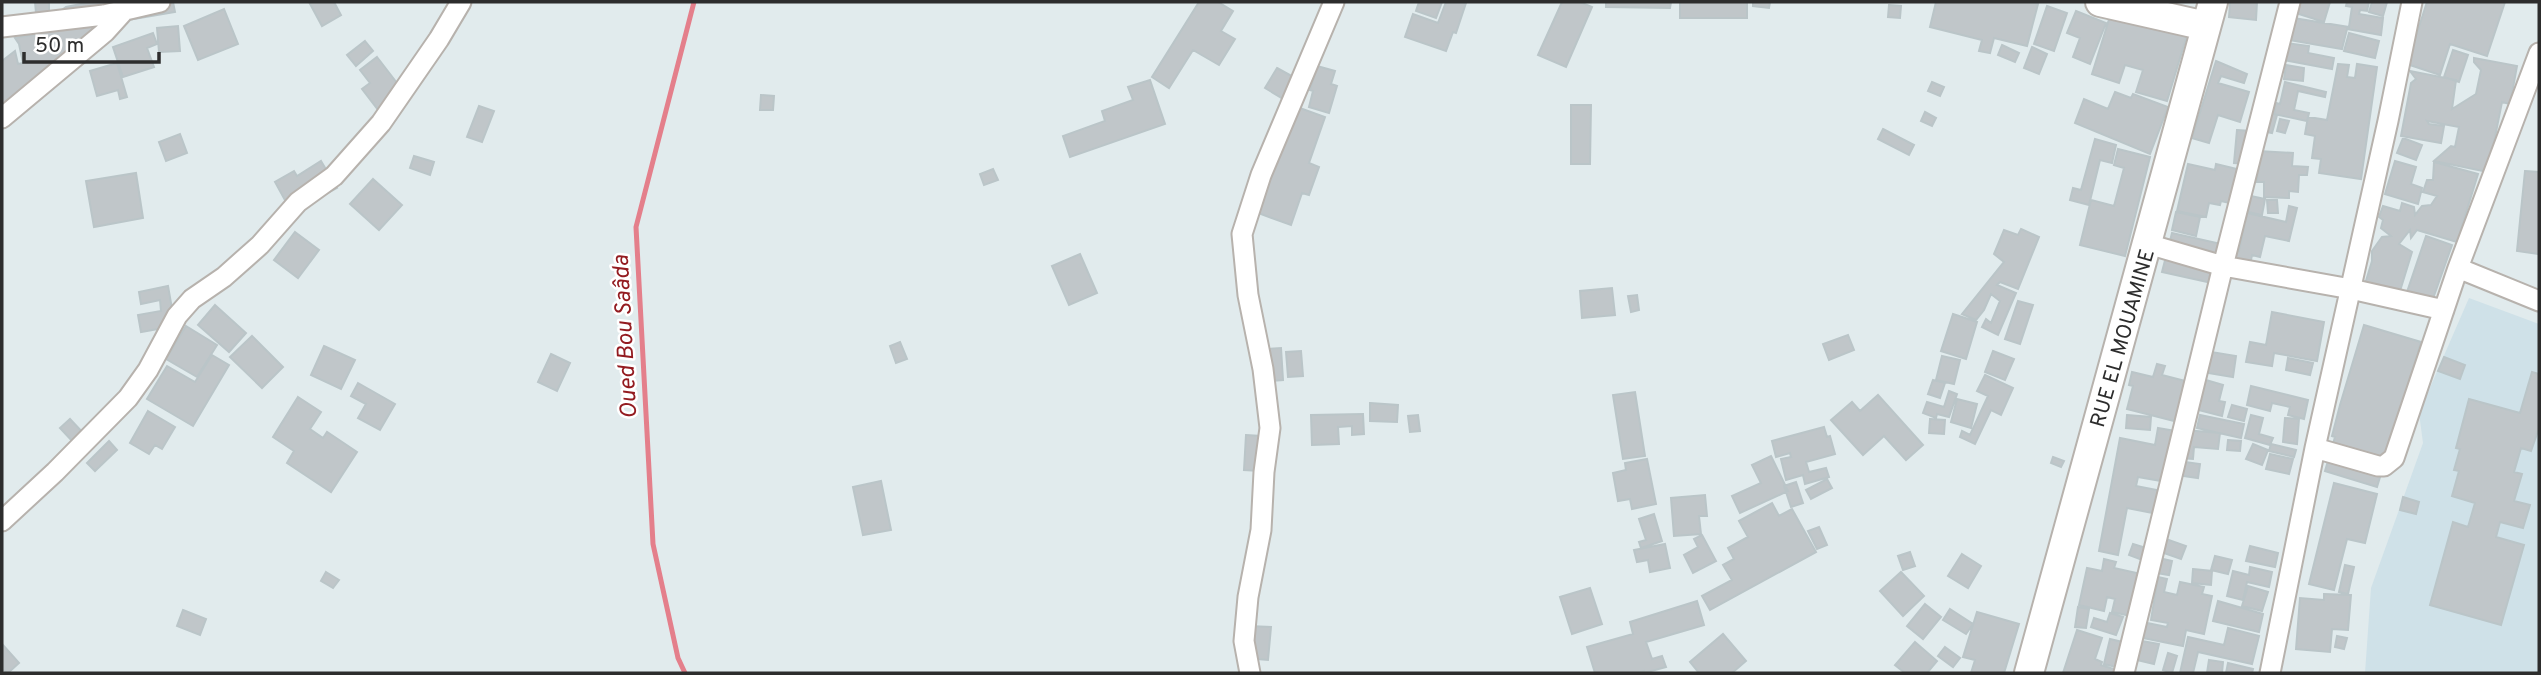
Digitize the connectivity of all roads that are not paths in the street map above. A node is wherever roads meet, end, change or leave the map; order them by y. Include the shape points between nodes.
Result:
1 (160, 2) edge
2 (461, 2) edge
3 (1334, 2) edge
4 (2100, 2) edge
5 (2290, 2) edge
6 (2412, 2) edge
7 (124, 11) junction
8 (2210, 14) edge
9 (2, 27) edge
10 (2539, 53) edge
11 (2, 118) edge
12 (2148, 244) junction
13 (2223, 266) junction
14 (2458, 268) junction
15 (2351, 289) junction
16 (2539, 301) edge
17 (2444, 310) junction
18 (2315, 448) junction
19 (2, 521) edge
20 (1250, 673) edge
21 (2029, 673) edge
22 (2124, 673) edge
23 (2270, 673) edge

1 - 7 street
2 - 19 street via 381,122 350,158 298,202 260,245 192,299 128,397
3 - 20 street via 1261,175 1242,234 1270,428 1244,641
4 - 8 main road
5 - 13 street
6 - 15 street
7 - 9 street
7 - 11 street
8 - 12 main road, RUE EL MOUAMINE
10 - 14 street
12 - 13 street
12 - 21 main road, RUE EL MOUAMINE
13 - 15 street
13 - 22 street
14 - 16 street
14 - 17 street
15 - 17 street
15 - 18 street
17 - 18 street via 2394,458 2378,466
18 - 23 street

